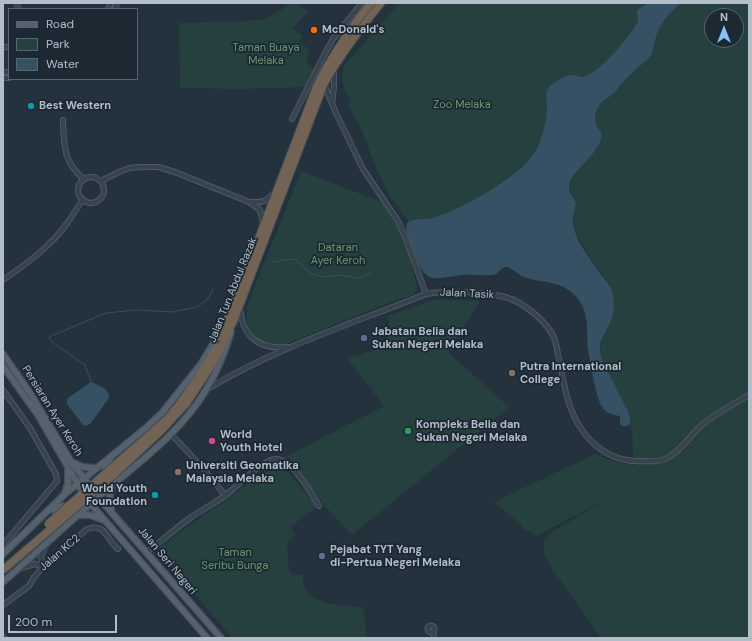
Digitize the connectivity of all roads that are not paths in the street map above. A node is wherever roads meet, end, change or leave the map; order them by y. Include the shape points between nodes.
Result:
1 (362, 3) edge
2 (371, 3) edge
3 (381, 3) edge
4 (324, 55) junction
5 (332, 63) junction
6 (324, 84) junction
7 (332, 104) junction
8 (292, 119) dead end
9 (63, 120) dead end
10 (84, 179) junction
11 (101, 181) junction
12 (278, 189) junction
13 (83, 199) junction
14 (249, 202) junction
15 (264, 226) junction
16 (3, 280) edge
17 (426, 294) junction
18 (240, 306) junction
19 (231, 319) junction
20 (292, 347) junction
21 (3, 354) edge
22 (3, 366) edge
23 (3, 390) edge
24 (206, 390) junction
25 (749, 395) edge
26 (184, 403) junction
27 (171, 434) junction
28 (113, 455) junction
29 (70, 460) junction
30 (67, 468) junction
31 (97, 468) junction
32 (130, 471) junction
33 (84, 478) junction
34 (77, 484) junction
35 (112, 486) junction
36 (64, 495) junction
37 (225, 495) junction
38 (98, 497) junction
39 (90, 504) junction
40 (319, 506) dead end
41 (113, 513) junction
42 (77, 515) junction
43 (41, 518) junction
44 (105, 521) junction
45 (58, 533) junction
46 (46, 544) junction
47 (3, 545) edge
48 (118, 549) dead end
49 (146, 552) junction
50 (3, 554) edge
51 (3, 564) edge
52 (43, 567) junction
53 (18, 569) junction
54 (3, 570) edge
55 (3, 582) edge
56 (3, 605) edge
57 (207, 638) edge
58 (221, 638) edge
59 (430, 638) edge
60 (434, 638) edge

1 - 4 street via 333,39
2 - 5 highway, Jalan Tun Abdul Razak via 349,32
3 - 5 highway, Jalan Tun Abdul Razak
4 - 5 street
4 - 8 street
5 - 6 highway, Jalan Tun Abdul Razak
5 - 7 street
5 - 12 highway, Jalan Tun Abdul Razak via 316,88
6 - 7 street
6 - 18 highway, Jalan Tun Abdul Razak
7 - 17 street via 363,169 398,221
9 - 10 street via 64,149 72,167
10 - 11 street via 91,177
10 - 13 street via 78,189
11 - 13 street via 104,188 101,198 90,202
11 - 14 street via 130,168 158,168 175,172
12 - 14 street via 268,200
12 - 15 highway, Jalan Tun Abdul Razak
13 - 16 street via 51,243
14 - 15 street via 260,210
15 - 19 highway, Jalan Tun Abdul Razak
17 - 20 street, Jalan Tasik
17 - 25 street, Jalan Tasik via 444,291 493,294 513,300 537,315 552,332 567,398 578,424 598,448 618,458 644,461 666,459 702,425
18 - 19 highway, Jalan Tun Abdul Razak
18 - 20 street, Jalan Tasik via 244,326 257,342 278,348
19 - 24 main road via 225,350
19 - 26 highway, Jalan Tun Abdul Razak
19 - 28 main road via 201,364 166,408
20 - 24 street, Jalan Tasik
21 - 29 main road, Persiaran Ayer Keroh
22 - 30 main road, Persiaran Ayer Keroh via 38,415
23 - 47 street via 30,428 56,474 57,482
24 - 27 main road
26 - 51 highway, Jalan Tun Abdul Razak, bridge
26 - 54 highway, Jalan Tun Abdul Razak, bridge via 162,430 117,472
27 - 32 main road
27 - 37 street
28 - 31 main road
28 - 32 main road via 105,469 108,475 116,477
29 - 31 main road via 83,467
29 - 33 main road, Persiaran Ayer Keroh
30 - 34 main road, Persiaran Ayer Keroh
30 - 36 main road via 68,483
31 - 33 main road
32 - 35 main road
33 - 34 main road
33 - 38 main road, Persiaran Ayer Keroh
34 - 36 main road
34 - 39 main road, Persiaran Ayer Keroh
35 - 38 main road
35 - 41 main road via 109,504
36 - 43 main road
37 - 40 street via 264,464 275,459 289,464
37 - 49 street via 191,517
38 - 39 main road
38 - 41 main road, Jalan Seri Negeri
39 - 42 main road
39 - 44 main road, Jalan Seri Negeri
41 - 49 main road, Jalan Seri Negeri
42 - 44 main road via 90,515
42 - 45 main road
43 - 45 main road via 59,506 69,508 71,518
43 - 50 main road
44 - 57 main road, Jalan Seri Negeri
45 - 46 main road
46 - 52 street via 41,557
46 - 53 main road
48 - 52 street, Jalan KC2 via 103,530 91,528
49 - 58 main road, Jalan Seri Negeri
52 - 53 street via 35,564
52 - 56 street, Jalan KC2 via 29,586
53 - 55 main road
59 - 60 street via 431,632

